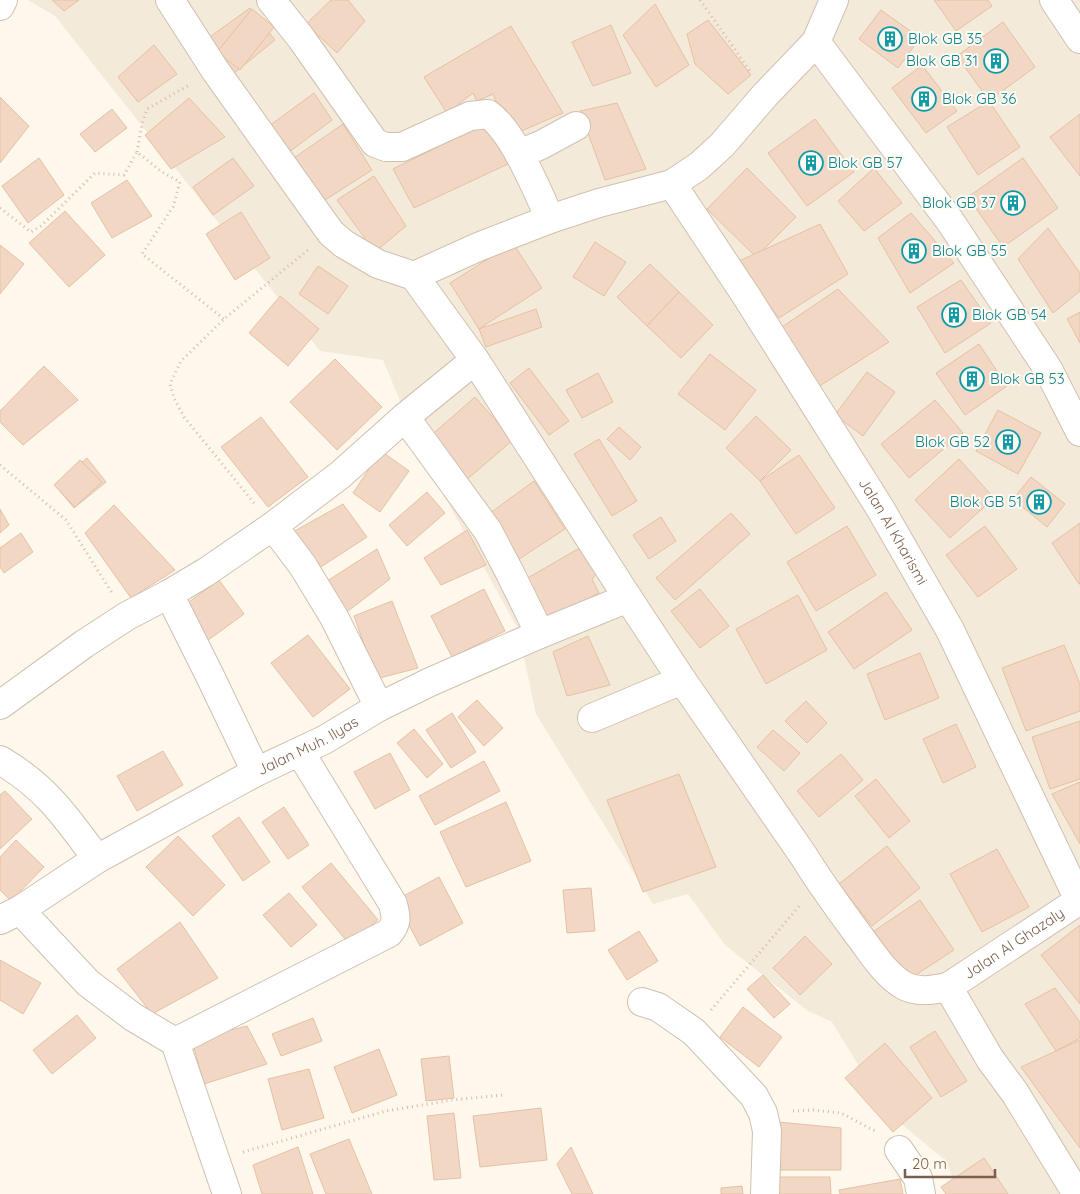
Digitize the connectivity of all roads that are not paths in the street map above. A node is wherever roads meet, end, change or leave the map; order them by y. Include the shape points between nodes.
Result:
1 (3, 0) edge
2 (170, 0) edge
3 (271, 0) edge
4 (834, 0) edge
5 (1054, 0) edge
6 (0, 6) edge
7 (1080, 39) edge
8 (816, 42) junction
9 (576, 126) dead end
10 (519, 154) junction
11 (672, 184) junction
12 (550, 219) junction
13 (414, 276) junction
14 (475, 360) junction
15 (405, 417) junction
16 (1080, 432) edge
17 (272, 526) junction
18 (169, 594) junction
19 (628, 598) junction
20 (540, 634) junction
21 (682, 680) junction
22 (0, 705) edge
23 (379, 707) junction
24 (592, 718) dead end
25 (300, 752) junction
26 (0, 760) edge
27 (256, 772) junction
28 (97, 859) junction
29 (1079, 900) edge
30 (10, 915) edge
31 (948, 987) junction
32 (642, 1002) dead end
33 (175, 1042) junction
34 (899, 1150) road end
35 (227, 1194) edge
36 (765, 1194) edge
37 (921, 1194) edge
38 (1077, 1194) edge

1 - 6 street
2 - 13 street via 215,70 330,233 378,264
3 - 10 street via 375,143 402,147 470,116 488,114 496,119
4 - 8 street
5 - 7 street
8 - 11 street via 722,145
8 - 16 street via 950,221 1048,369
9 - 10 street
10 - 12 street
11 - 12 street
11 - 29 street, Jalan Al Kharismi via 880,508 950,630
12 - 13 street
13 - 14 street
14 - 15 street
14 - 19 street
15 - 17 street via 340,475
15 - 20 street via 488,531
17 - 18 street
17 - 23 street via 303,566 334,617
18 - 22 street via 84,644
18 - 27 street
19 - 20 street, Jalan Muh. Ilyas
19 - 21 street
20 - 23 street, Jalan Muh. Ilyas
21 - 24 street
21 - 31 street via 820,882 879,962 905,986 920,990
23 - 25 street, Jalan Muh. Ilyas
25 - 27 street, Jalan Muh. Ilyas
25 - 33 street via 393,904 395,925 389,933
26 - 28 street via 42,790
27 - 28 street, Jalan Muh. Ilyas
28 - 30 street, Jalan Muh. Ilyas
29 - 31 street, Jalan Al Ghazaly
30 - 33 street via 88,984
31 - 38 street
32 - 36 street via 658,1007 694,1032 754,1096 763,1113 767,1131
33 - 35 street
34 - 37 street via 918,1178

